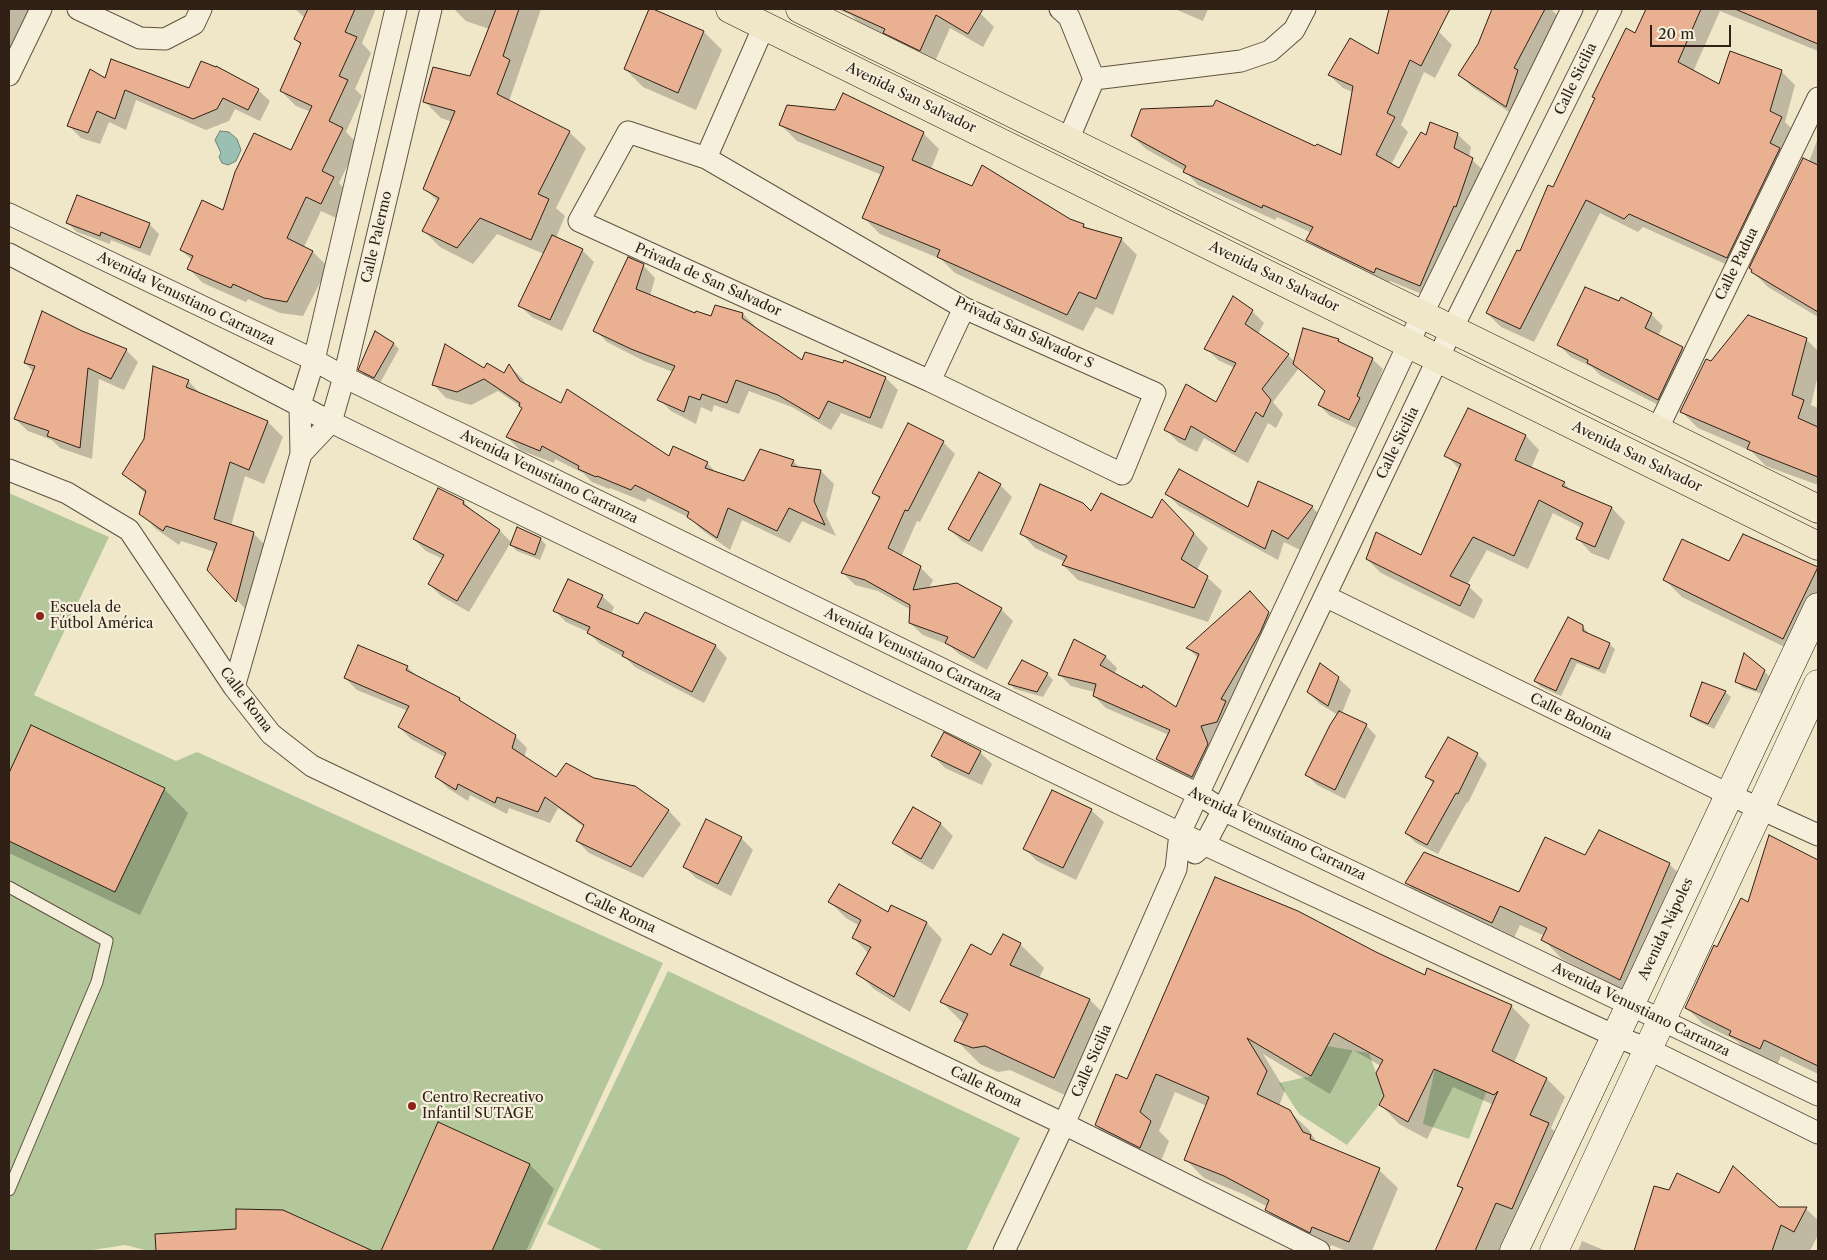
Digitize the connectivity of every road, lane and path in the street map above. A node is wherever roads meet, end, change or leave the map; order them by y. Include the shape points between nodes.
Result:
1 (41, 9) edge
2 (78, 9) edge
3 (201, 9) edge
4 (396, 9) edge
5 (431, 9) edge
6 (730, 9) edge
7 (800, 9) edge
8 (1060, 9) edge
9 (1305, 9) edge
10 (1572, 9) edge
11 (1611, 9) edge
12 (764, 26) junction
13 (9, 75) edge
14 (1094, 79) junction
15 (1818, 98) edge
16 (628, 132) joint
17 (1068, 140) junction
18 (706, 158) junction
19 (9, 214) edge
20 (9, 254) edge
21 (964, 308) junction
22 (1422, 315) junction
23 (1452, 329) junction
24 (1410, 344) junction
25 (1439, 359) junction
26 (314, 360) junction
27 (344, 377) junction
28 (930, 381) junction
29 (300, 405) junction
30 (331, 422) junction
31 (1657, 430) junction
32 (301, 454) junction
33 (9, 470) edge
34 (1818, 509) edge
35 (1818, 546) edge
36 (1325, 596) junction
37 (1818, 607) edge
38 (1818, 684) edge
39 (234, 687) junction
40 (1198, 794) junction
41 (1730, 795) junction
42 (1760, 808) junction
43 (1223, 810) junction
44 (1180, 833) junction
45 (1818, 836) edge
46 (1205, 844) junction
47 (1176, 869) junction
48 (9, 887) edge
49 (1631, 1004) junction
50 (1661, 1020) junction
51 (1616, 1036) junction
52 (1648, 1049) junction
53 (1818, 1095) edge
54 (1064, 1124) junction
55 (1818, 1133) edge
56 (9, 1190) edge
57 (1004, 1251) edge
58 (1319, 1251) edge
59 (1514, 1251) edge
60 (1554, 1251) edge

1 - 13 street
2 - 3 street via 140,38 164,39 194,24
4 - 26 street, Calle Palermo
5 - 27 street, Calle Palermo
6 - 12 main road, Avenida San Salvador
7 - 17 main road
8 - 14 street via 1069,17
9 - 14 street via 1294,30 1270,51 1241,61
10 - 22 street, Calle Sicilia
11 - 23 street, Calle Sicilia
12 - 18 street
12 - 24 main road, Avenida San Salvador
14 - 17 street
15 - 31 street, Calle Padua
16 - 18 street, Privada San Salvador S
16 - 28 street, Privada de San Salvador via 579,221
17 - 22 main road
18 - 21 street, Privada San Salvador S
19 - 26 street, Avenida Venustiano Carranza
20 - 29 street
21 - 28 street
21 - 28 street, Privada San Salvador S via 1155,393 1122,474
22 - 23 main road
22 - 24 street, Calle Sicilia
23 - 25 street, Calle Sicilia
23 - 31 main road
24 - 25 main road, Avenida San Salvador
24 - 40 street, Calle Sicilia
25 - 35 main road, Avenida San Salvador
25 - 36 street, Calle Sicilia
26 - 27 street, Avenida Venustiano Carranza
26 - 29 street, Calle Palermo
27 - 30 street, Calle Palermo
27 - 40 street, Avenida Venustiano Carranza
29 - 30 street
29 - 32 street, Calle Palermo
30 - 32 street, Calle Palermo
30 - 44 street
31 - 34 main road
32 - 39 street, Calle Palermo
33 - 39 street, Calle Roma via 67,493 129,530
36 - 41 street, Calle Bolonia
36 - 43 street, Calle Sicilia
37 - 41 main road, Avenida Nápoles
38 - 42 main road
39 - 54 street, Calle Roma via 271,734 312,766
40 - 43 street, Avenida Venustiano Carranza
40 - 44 street, Calle Sicilia
41 - 42 street, Calle Bolonia
41 - 49 main road, Avenida Nápoles
42 - 45 street, Calle Bolonia
42 - 50 main road
43 - 46 street, Calle Sicilia
43 - 49 street, Avenida Venustiano Carranza
44 - 46 street
44 - 47 street, Calle Sicilia
46 - 47 street, Calle Sicilia
46 - 51 street
47 - 54 street, Calle Sicilia
48 - 56 lane via 107,940 96,982
49 - 50 street, Avenida Venustiano Carranza
49 - 51 main road, Avenida Nápoles
50 - 52 main road
50 - 53 street, Avenida Venustiano Carranza
51 - 52 street
51 - 59 main road, Avenida Nápoles
52 - 55 street
52 - 60 main road
54 - 57 street, Calle Sicilia
54 - 58 street, Calle Roma

